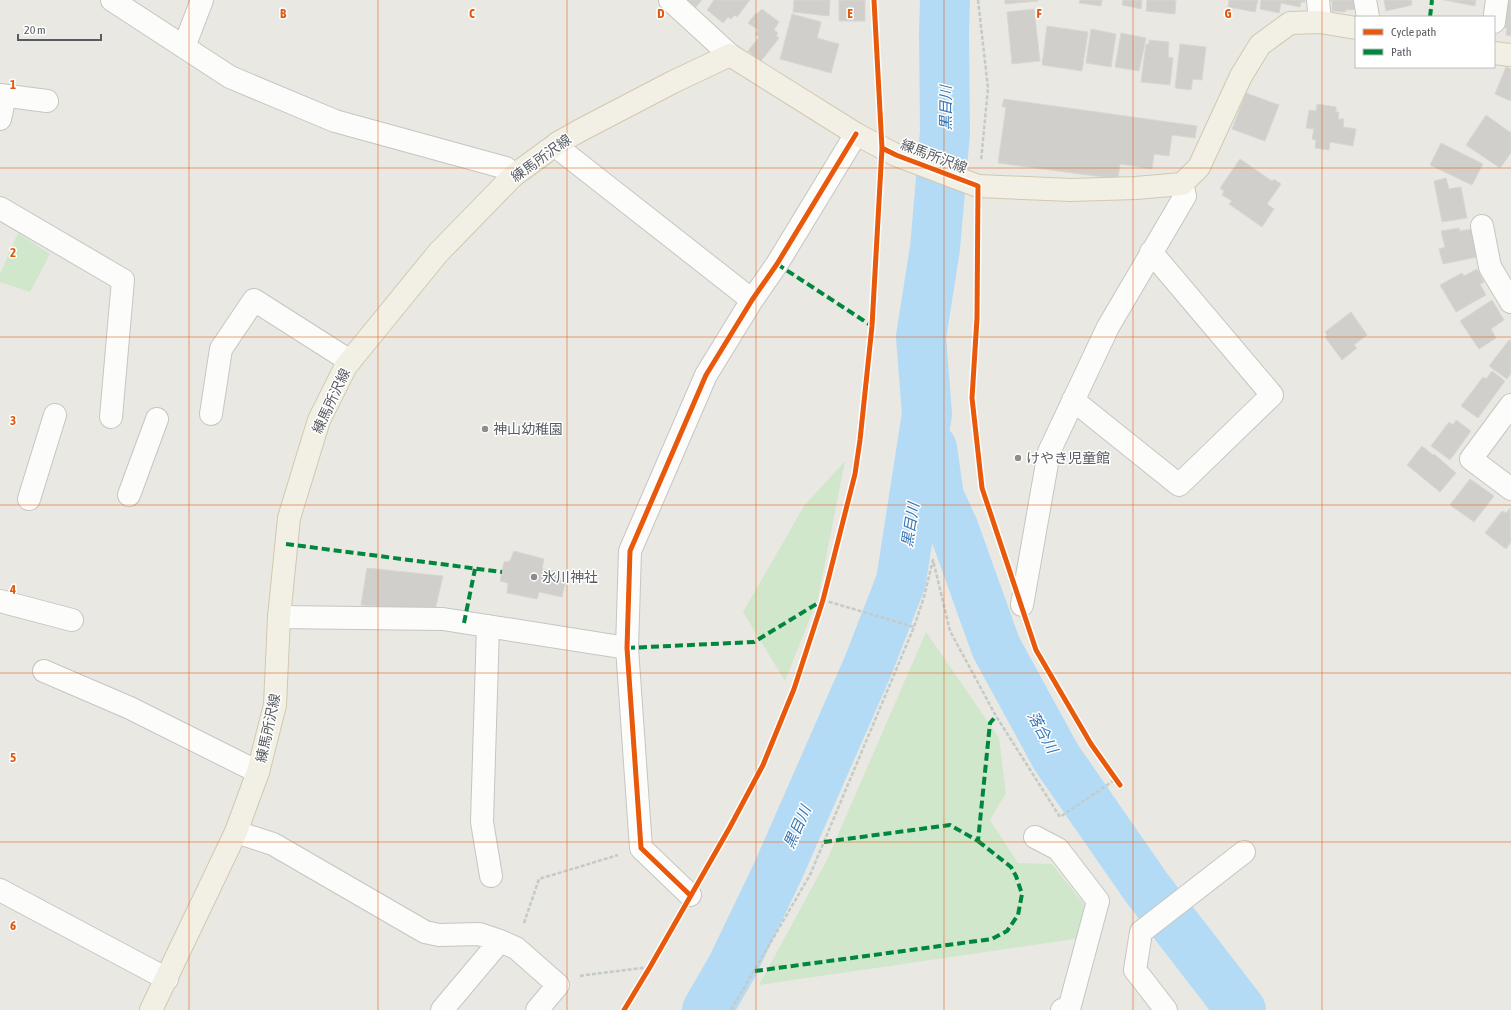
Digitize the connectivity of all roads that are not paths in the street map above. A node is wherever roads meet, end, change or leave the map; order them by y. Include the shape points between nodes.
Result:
1 (112, 0) edge
2 (202, 0) edge
3 (670, 0) edge
4 (1318, 0) edge
5 (1365, 0) edge
6 (1497, 0) edge
7 (1368, 16) edge
8 (1495, 16) edge
9 (1320, 22) junction
10 (1355, 28) edge
11 (184, 47) junction
12 (1495, 54) edge
13 (1511, 54) edge
14 (730, 55) junction
15 (3, 95) edge
16 (47, 101) dead end
17 (0, 119) edge
18 (856, 134) junction
19 (558, 143) junction
20 (513, 176) junction
21 (1182, 184) junction
22 (0, 208) edge
23 (1482, 226) dead end
24 (1151, 252) junction
25 (752, 300) junction
26 (1511, 302) edge
27 (350, 361) junction
28 (1073, 400) junction
29 (1511, 405) edge
30 (211, 414) dead end
31 (55, 415) dead end
32 (112, 416) dead end
33 (157, 419) dead end
34 (1511, 489) edge
35 (129, 495) dead end
36 (29, 499) dead end
37 (0, 601) edge
38 (1022, 605) road end
39 (280, 617) junction
40 (72, 620) dead end
41 (488, 626) junction
42 (627, 648) junction
43 (44, 671) dead end
44 (258, 772) junction
45 (236, 832) junction
46 (1035, 838) dead end
47 (1244, 852) dead end
48 (491, 876) dead end
49 (0, 890) edge
50 (690, 895) road end
51 (508, 944) junction
52 (166, 978) junction
53 (151, 1010) edge
54 (442, 1010) edge
55 (537, 1010) edge
56 (1062, 1010) edge
57 (1166, 1010) edge

1 - 11 street
2 - 11 street
3 - 14 street
4 - 9 street
5 - 7 street
6 - 8 street
9 - 10 main road
9 - 21 main road via 1290,22 1260,45 1241,76 1199,167
11 - 20 street via 230,76 335,121 506,168
12 - 13 main road
14 - 18 main road, 練馬所沢線
14 - 19 main road, 練馬所沢線
15 - 16 street
15 - 17 street
18 - 21 main road, 練馬所沢線 via 889,151 978,186 1071,190
18 - 25 street via 777,264
19 - 20 main road, 練馬所沢線
19 - 25 street via 562,151
20 - 27 main road, 練馬所沢線 via 438,253
21 - 24 street via 1185,196
22 - 32 street via 123,280
23 - 26 street via 1490,267
24 - 28 street via 1108,327
24 - 28 street via 1272,395 1179,485
25 - 42 street via 706,375 630,550
27 - 30 street via 254,300 221,349
27 - 39 main road, 練馬所沢線 via 319,420 290,518
28 - 38 street via 1049,452
29 - 34 street via 1472,459
31 - 36 street
33 - 35 street
37 - 40 street
39 - 41 street via 443,619
39 - 44 main road, 練馬所沢線 via 276,705
41 - 42 street
41 - 48 street via 482,822
42 - 50 street via 641,848
43 - 44 street via 130,708
44 - 45 main road, 練馬所沢線
45 - 51 street via 273,844 425,932 439,935 479,934
45 - 52 main road, 練馬所沢線
46 - 56 street via 1058,849 1098,901 1070,1009
47 - 57 street via 1141,932 1135,970
49 - 52 street
51 - 54 street
51 - 55 street via 558,985
52 - 53 main road, 練馬所沢線

